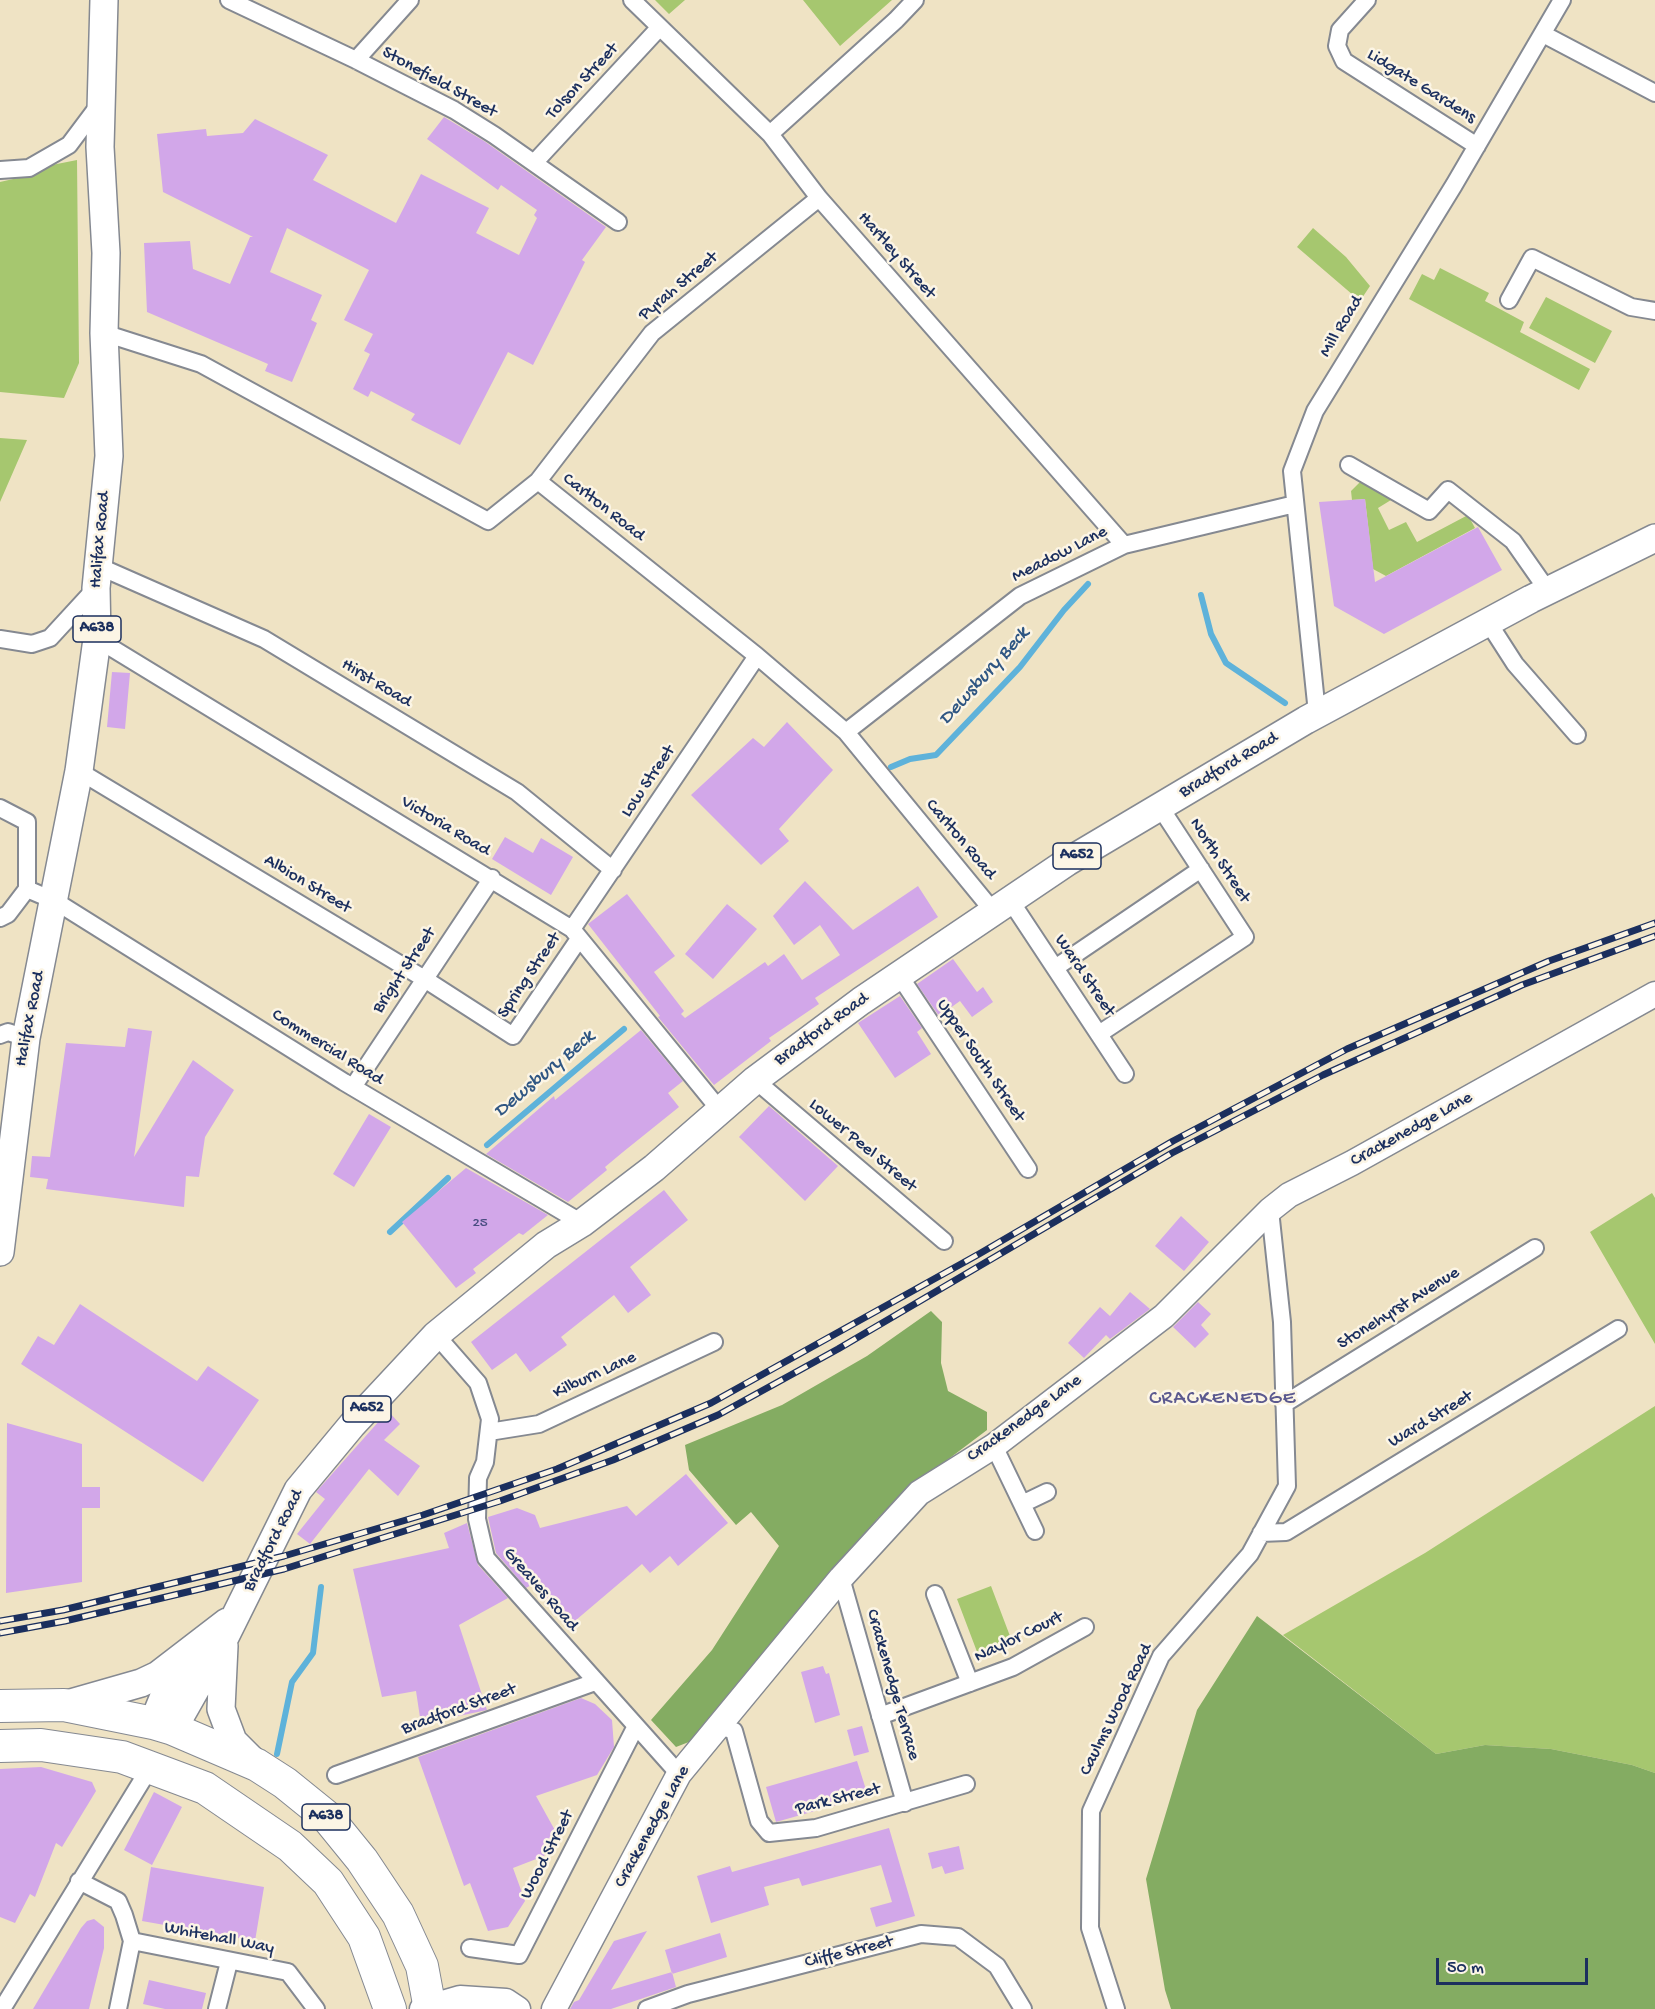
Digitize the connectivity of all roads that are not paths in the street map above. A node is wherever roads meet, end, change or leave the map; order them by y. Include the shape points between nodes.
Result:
1 (104, 0) edge
2 (229, 0) edge
3 (410, 0) edge
4 (632, 0) edge
5 (915, 0) edge
6 (1367, 0) edge
7 (1562, 0) edge
8 (660, 27) junction
9 (1543, 34) junction
10 (356, 60) junction
11 (1655, 93) edge
12 (102, 102) junction
13 (770, 134) junction
14 (1477, 146) junction
15 (534, 163) junction
16 (0, 170) edge
17 (819, 198) junction
18 (618, 222) dead end
19 (1509, 300) dead end
20 (1655, 311) edge
21 (104, 333) junction
22 (1349, 465) dead end
23 (538, 481) junction
24 (1295, 504) junction
25 (1655, 538) edge
26 (1124, 545) junction
27 (97, 577) junction
28 (1548, 591) junction
29 (1488, 622) junction
30 (0, 639) edge
31 (97, 639) junction
32 (757, 656) junction
33 (1317, 713) junction
34 (846, 732) junction
35 (1578, 735) dead end
36 (80, 771) junction
37 (1160, 807) junction
38 (0, 808) edge
39 (1201, 869) junction
40 (613, 870) junction
41 (492, 878) junction
42 (27, 889) junction
43 (55, 901) junction
44 (1002, 905) junction
45 (0, 918) edge
46 (576, 934) junction
47 (1055, 968) junction
48 (899, 975) junction
49 (423, 978) junction
50 (1655, 994) edge
51 (1099, 1034) junction
52 (513, 1036) joint
53 (13, 1037) edge
54 (1125, 1074) dead end
55 (755, 1080) junction
56 (352, 1087) junction
57 (719, 1109) junction
58 (1028, 1169) dead end
59 (1269, 1210) junction
60 (582, 1223) junction
61 (944, 1241) dead end
62 (1535, 1248) dead end
63 (0, 1252) edge
64 (1618, 1329) dead end
65 (436, 1335) junction
66 (714, 1342) dead end
67 (1284, 1404) junction
68 (489, 1432) junction
69 (994, 1446) junction
70 (1047, 1492) dead end
71 (1022, 1504) junction
72 (1035, 1532) dead end
73 (1262, 1533) junction
74 (841, 1578) junction
75 (935, 1594) dead end
76 (1085, 1627) dead end
77 (215, 1640) junction
78 (595, 1682) junction
79 (970, 1683) junction
80 (64, 1705) junction
81 (0, 1706) edge
82 (880, 1716) junction
83 (718, 1725) junction
84 (635, 1728) junction
85 (160, 1740) junction
86 (0, 1746) edge
87 (257, 1765) junction
88 (679, 1774) junction
89 (336, 1775) dead end
90 (966, 1784) dead end
91 (904, 1803) junction
92 (79, 1881) junction
93 (132, 1941) junction
94 (470, 1948) dead end
95 (230, 1962) junction
96 (427, 2008) edge
97 (2, 2009) edge
98 (118, 2009) edge
99 (217, 2009) edge
100 (316, 2009) edge
101 (390, 2009) edge
102 (518, 2009) edge
103 (554, 2009) edge
104 (647, 2009) edge
105 (1023, 2009) edge
106 (1116, 2009) edge

1 - 12 main road, Halifax Road / A638
2 - 10 street, Stonefield Street
3 - 10 street
4 - 8 street, Hartley Street
5 - 13 street
6 - 14 street, Lidgate Gardens via 1340,30 1337,46 1344,61
7 - 9 street, Mill Road
8 - 13 street, Hartley Street
8 - 15 street, Tolson Street
9 - 11 street
9 - 14 street, Mill Road
10 - 15 street, Stonefield Street via 454,110
12 - 16 street via 69,146 29,168
12 - 21 main road, Halifax Road / A638
13 - 17 street, Hartley Street
14 - 24 street, Mill Road via 1315,411 1292,471
15 - 18 street, Stonefield Street
17 - 23 street, Pyrah Street via 652,333
17 - 26 street, Hartley Street
19 - 20 street via 1532,258 1631,307
21 - 23 street, Carlton Road via 201,364 488,521
21 - 27 main road, Halifax Road / A638 via 109,456
22 - 28 street via 1429,511 1448,490 1513,541
23 - 32 street, Carlton Road
24 - 26 street, Meadow Lane
24 - 33 street, Mill Road
25 - 28 main road, Bradford Road / A652
26 - 34 street, Meadow Lane via 1020,596
27 - 30 street via 50,638 32,644
27 - 31 main road, Halifax Road / A638
27 - 40 street, Hirst Road via 264,639 518,792
28 - 29 main road, Bradford Road / A652
29 - 33 main road, Bradford Road / A652
29 - 35 street via 1515,664
31 - 36 main road, Halifax Road / A638
31 - 41 street, Victoria Road
32 - 34 street, Carlton Road
32 - 40 street, Low Street
33 - 37 main road, Bradford Road / A652
34 - 44 street, Carlton Road
36 - 43 main road, Halifax Road / A638
36 - 49 street, Albion Street
37 - 39 street, North Street
37 - 44 main road, Bradford Road / A652
38 - 42 street via 27,822
39 - 47 street
39 - 51 street, North Street via 1245,937
40 - 46 street, Low Street
41 - 46 street, Victoria Road
41 - 49 street, Bright Street
42 - 43 street, Commercial Road
42 - 45 street via 8,914
43 - 53 main road, Halifax Road / A638
43 - 56 street, Commercial Road
44 - 47 street, Ward Street
44 - 48 main road, Bradford Road / A652
46 - 52 street, Spring Street
46 - 57 street, Victoria Road
47 - 51 street, Ward Street
48 - 55 main road, Bradford Road / A652
48 - 58 street, Upper South Street
49 - 52 street, Albion Street
49 - 56 street, Bright Street
50 - 59 street, Crackenedge Lane via 1289,1195
51 - 54 street, Ward Street
53 - 63 main road, Halifax Road / A638
55 - 57 main road, Bradford Road / A652
55 - 61 street, Lower Peel Street
56 - 60 street, Commercial Road
57 - 60 main road, Bradford Road / A652 via 654,1168
59 - 67 street, Caulms Wood Road via 1282,1322
59 - 69 street, Crackenedge Lane via 1164,1316
60 - 65 main road, Bradford Road / A652 via 546,1245
62 - 67 street, Stonehyrst Avenue
64 - 73 street, Ward Street via 1286,1532
65 - 68 street, Greaves Road via 478,1383 490,1419
65 - 77 main road, Bradford Road / A652 via 298,1490 236,1613
66 - 68 street, Kilburn Lane via 540,1424
67 - 73 street, Caulms Wood Road via 1287,1486
68 - 78 street, Greaves Road via 485,1462 478,1478 477,1519 486,1558
69 - 71 street
69 - 74 street, Crackenedge Lane via 919,1494
70 - 71 street
71 - 72 street
73 - 106 street, Caulms Wood Road via 1250,1554 1161,1656 1090,1811 1089,1928
74 - 82 street, Crackenedge Terrace
74 - 83 street, Crackenedge Lane
75 - 79 street, Naylor Court
76 - 79 street, Naylor Court via 1013,1667
77 - 80 main road via 141,1683
77 - 85 main road, Bradford Road / A652
77 - 87 main road, A638 via 221,1709 233,1741
78 - 84 street, Greaves Road
78 - 89 street, Bradford Street
79 - 82 street, Naylor Court
80 - 81 highway, A638
80 - 85 highway, A638
82 - 91 street, Crackenedge Terrace
83 - 88 street, Crackenedge Lane
83 - 91 street, Park Street via 734,1731 759,1821 769,1833 816,1828
84 - 88 street, Greaves Road
84 - 94 street, Wood Street via 519,1955
85 - 86 highway, A638 via 122,1757 41,1745
85 - 87 highway, A638
85 - 92 street, Bradford Road
85 - 101 highway, A638 via 205,1788 290,1846 328,1882 364,1937
87 - 96 highway, A638 via 327,1817 362,1860 398,1914 422,1966
88 - 103 street, Crackenedge Lane
90 - 91 street, Park Street
92 - 93 street via 118,1901
92 - 97 street, Bradford Road
93 - 95 street, Whitehall Way
93 - 98 street
95 - 99 street
95 - 100 street, Whitehall Way via 288,1972
96 - 102 street via 460,1998 506,2001
104 - 105 street, Cliffe Street via 688,1994 921,1934 958,1937 997,1966

